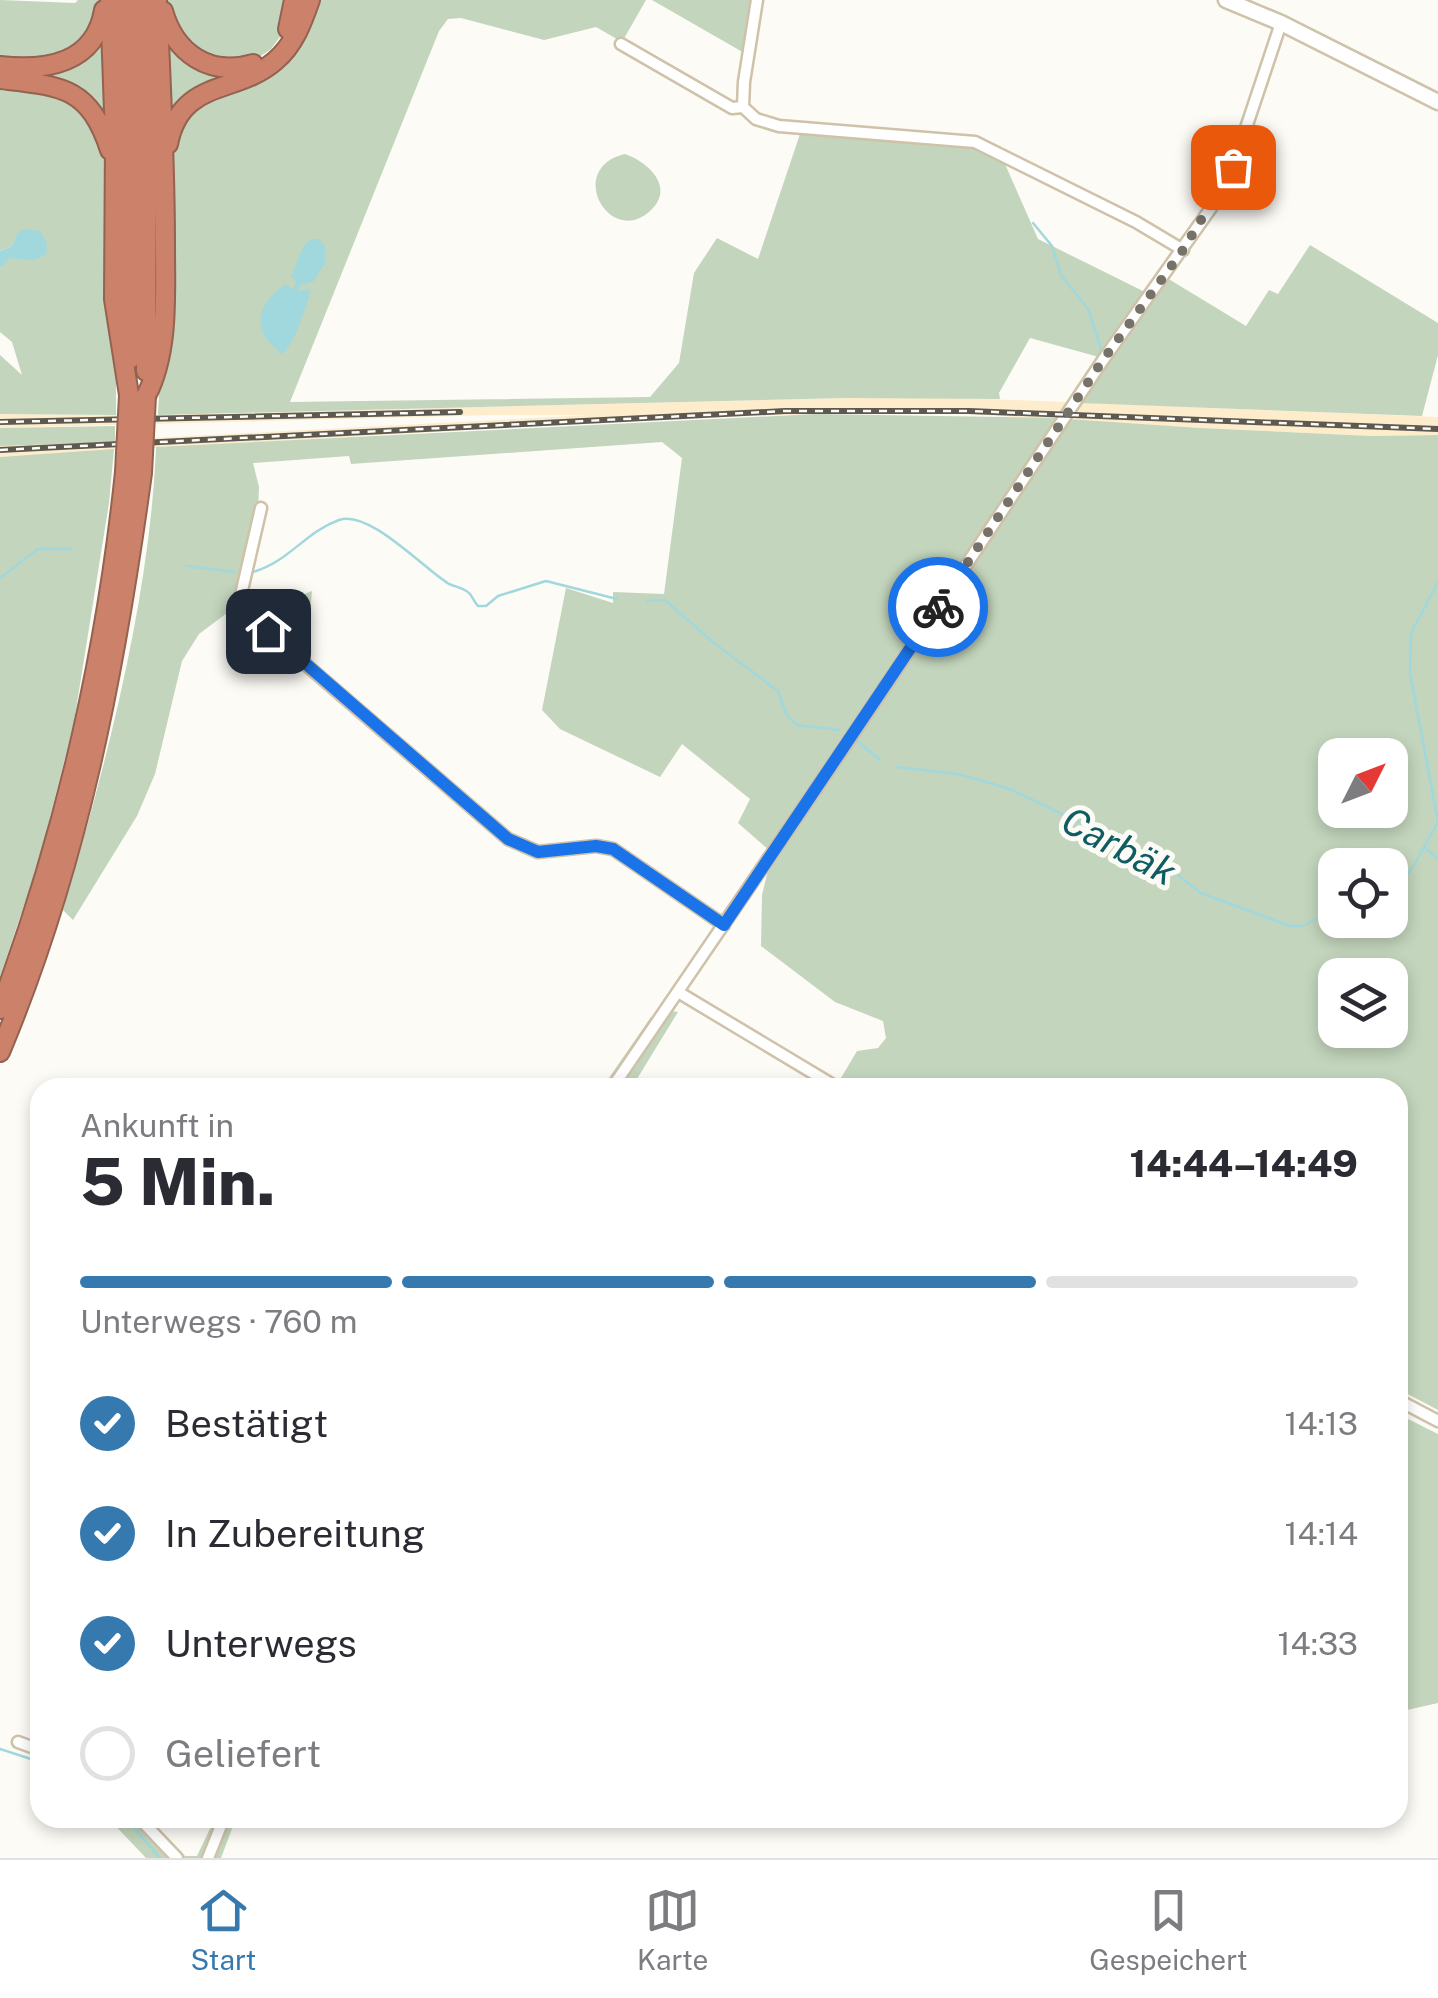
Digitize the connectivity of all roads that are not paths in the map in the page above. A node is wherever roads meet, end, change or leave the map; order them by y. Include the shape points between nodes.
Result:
1 (107, 0) edge
2 (126, 0) edge
3 (294, 0) edge
4 (310, 0) edge
5 (757, 0) edge
6 (1226, 0) edge
7 (152, 1) edge
8 (1281, 23) junction
9 (621, 44) dead end
10 (0, 66) edge
11 (0, 79) edge
12 (1438, 102) edge
13 (743, 106) junction
14 (165, 159) junction
15 (114, 160) junction
16 (1183, 250) junction
17 (138, 396) junction
18 (133, 473) junction
19 (261, 508) dead end
20 (724, 925) junction
21 (678, 992) junction
22 (0, 1009) edge
23 (0, 1052) edge
24 (619, 1078) edge
25 (821, 1078) edge
26 (1408, 1405) edge
27 (1438, 1420) edge
28 (18, 1742) dead end
29 (30, 1745) edge
30 (148, 1828) edge
31 (220, 1828) edge
32 (177, 1858) edge
33 (208, 1858) edge

1 - 10 highway via 97,33 76,56 41,68
1 - 15 highway
2 - 17 highway
3 - 7 highway via 280,44 257,62 230,68 208,66 187,52
4 - 14 highway via 296,36 276,61 188,104 175,122
5 - 13 street
6 - 8 street
7 - 14 highway
7 - 17 highway
8 - 12 street
8 - 16 street via 1233,167
9 - 13 street via 732,108
11 - 15 highway via 78,98 96,114
13 - 16 street via 756,119 790,127 975,142
14 - 17 highway via 164,308 154,380
15 - 17 highway via 114,299
16 - 20 street
17 - 18 highway, bridge
18 - 22 highway via 83,736 41,892
18 - 23 highway via 114,663 95,756 57,894
19 - 20 street via 240,600 245,612 508,839 538,852 613,849
20 - 21 street
21 - 24 street
21 - 25 street
26 - 27 street
28 - 29 street
30 - 32 street
31 - 33 street

